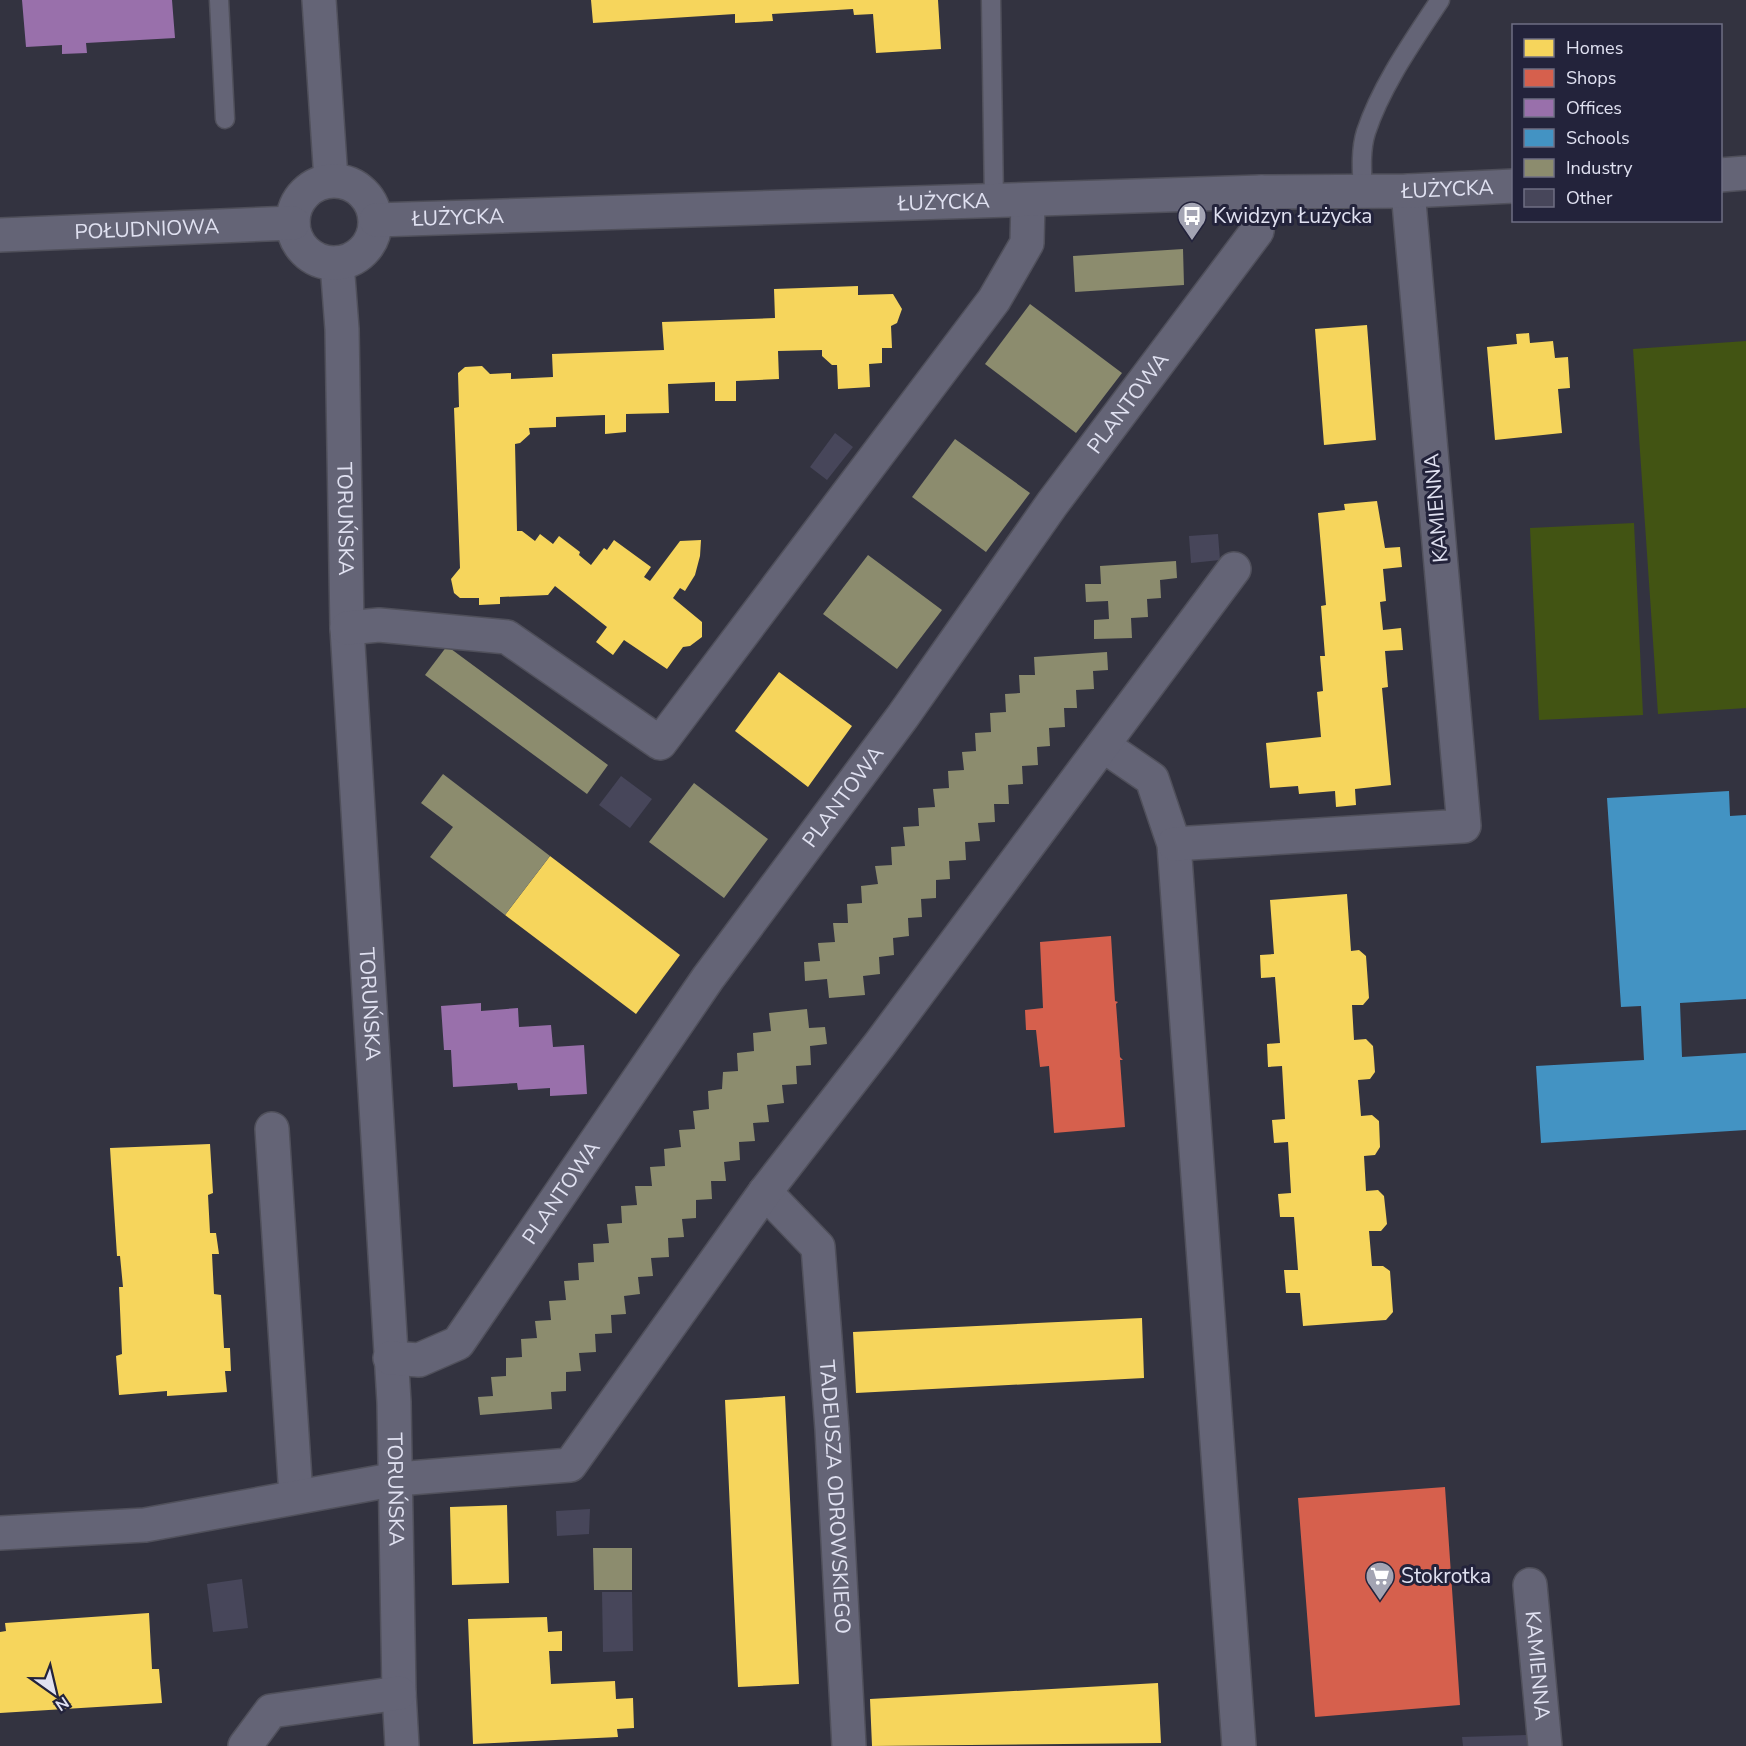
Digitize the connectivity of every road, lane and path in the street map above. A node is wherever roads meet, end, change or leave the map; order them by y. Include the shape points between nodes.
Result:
1 (219, 0) edge
2 (319, 0) edge
3 (991, 0) edge
4 (1440, 0) edge
5 (225, 119) dead end
6 (1746, 173) edge
7 (1722, 175) edge
8 (331, 180) junction
9 (1512, 186) edge
10 (1408, 191) junction
11 (1261, 192) junction
12 (1363, 192) junction
13 (1028, 201) junction
14 (994, 202) junction
15 (376, 220) junction
16 (293, 223) junction
17 (0, 235) edge
18 (337, 263) junction
19 (1234, 569) dead end
20 (347, 628) junction
21 (1104, 746) junction
22 (1174, 844) junction
23 (272, 1129) dead end
24 (765, 1192) junction
25 (390, 1358) junction
26 (397, 1479) junction
27 (296, 1496) junction
28 (0, 1533) edge
29 (1530, 1585) dead end
30 (399, 1693) junction
31 (244, 1746) edge
32 (402, 1746) edge
33 (849, 1746) edge
34 (1239, 1746) edge
35 (1545, 1746) edge

1 - 5 lane
2 - 8 street
3 - 14 lane
4 - 12 lane via 1377,105 1365,134
6 - 7 street
8 - 15 street via 352,184 369,199
8 - 16 street via 311,187 297,202
9 - 10 street, ŁUŻYCKA
10 - 12 street, ŁUŻYCKA
10 - 22 street, KAMIENNA via 1464,826
11 - 12 street, ŁUŻYCKA
11 - 13 street, ŁUŻYCKA
11 - 25 street, PLANTOWA via 1257,231 1052,504 903,716 708,978 458,1343 419,1360
13 - 14 street, ŁUŻYCKA
13 - 20 street via 1028,243 994,300 660,743 507,637 379,625
14 - 15 street, ŁUŻYCKA
15 - 18 street via 371,241 357,256
16 - 17 street, POŁUDNIOWA
16 - 18 street via 299,244 315,258
18 - 20 street, TORUŃSKA via 342,329
19 - 21 street
20 - 25 street, TORUŃSKA
21 - 22 street via 1152,779
21 - 24 street
22 - 34 street
23 - 27 street
24 - 26 street via 570,1465
24 - 33 street, TADEUSZA ODROWSKIEGO via 819,1247
25 - 26 street, TORUŃSKA
26 - 27 street
26 - 30 street, TORUŃSKA
27 - 28 street via 145,1525
29 - 35 street, KAMIENNA
30 - 31 street via 271,1711
30 - 32 street, TORUŃSKA

